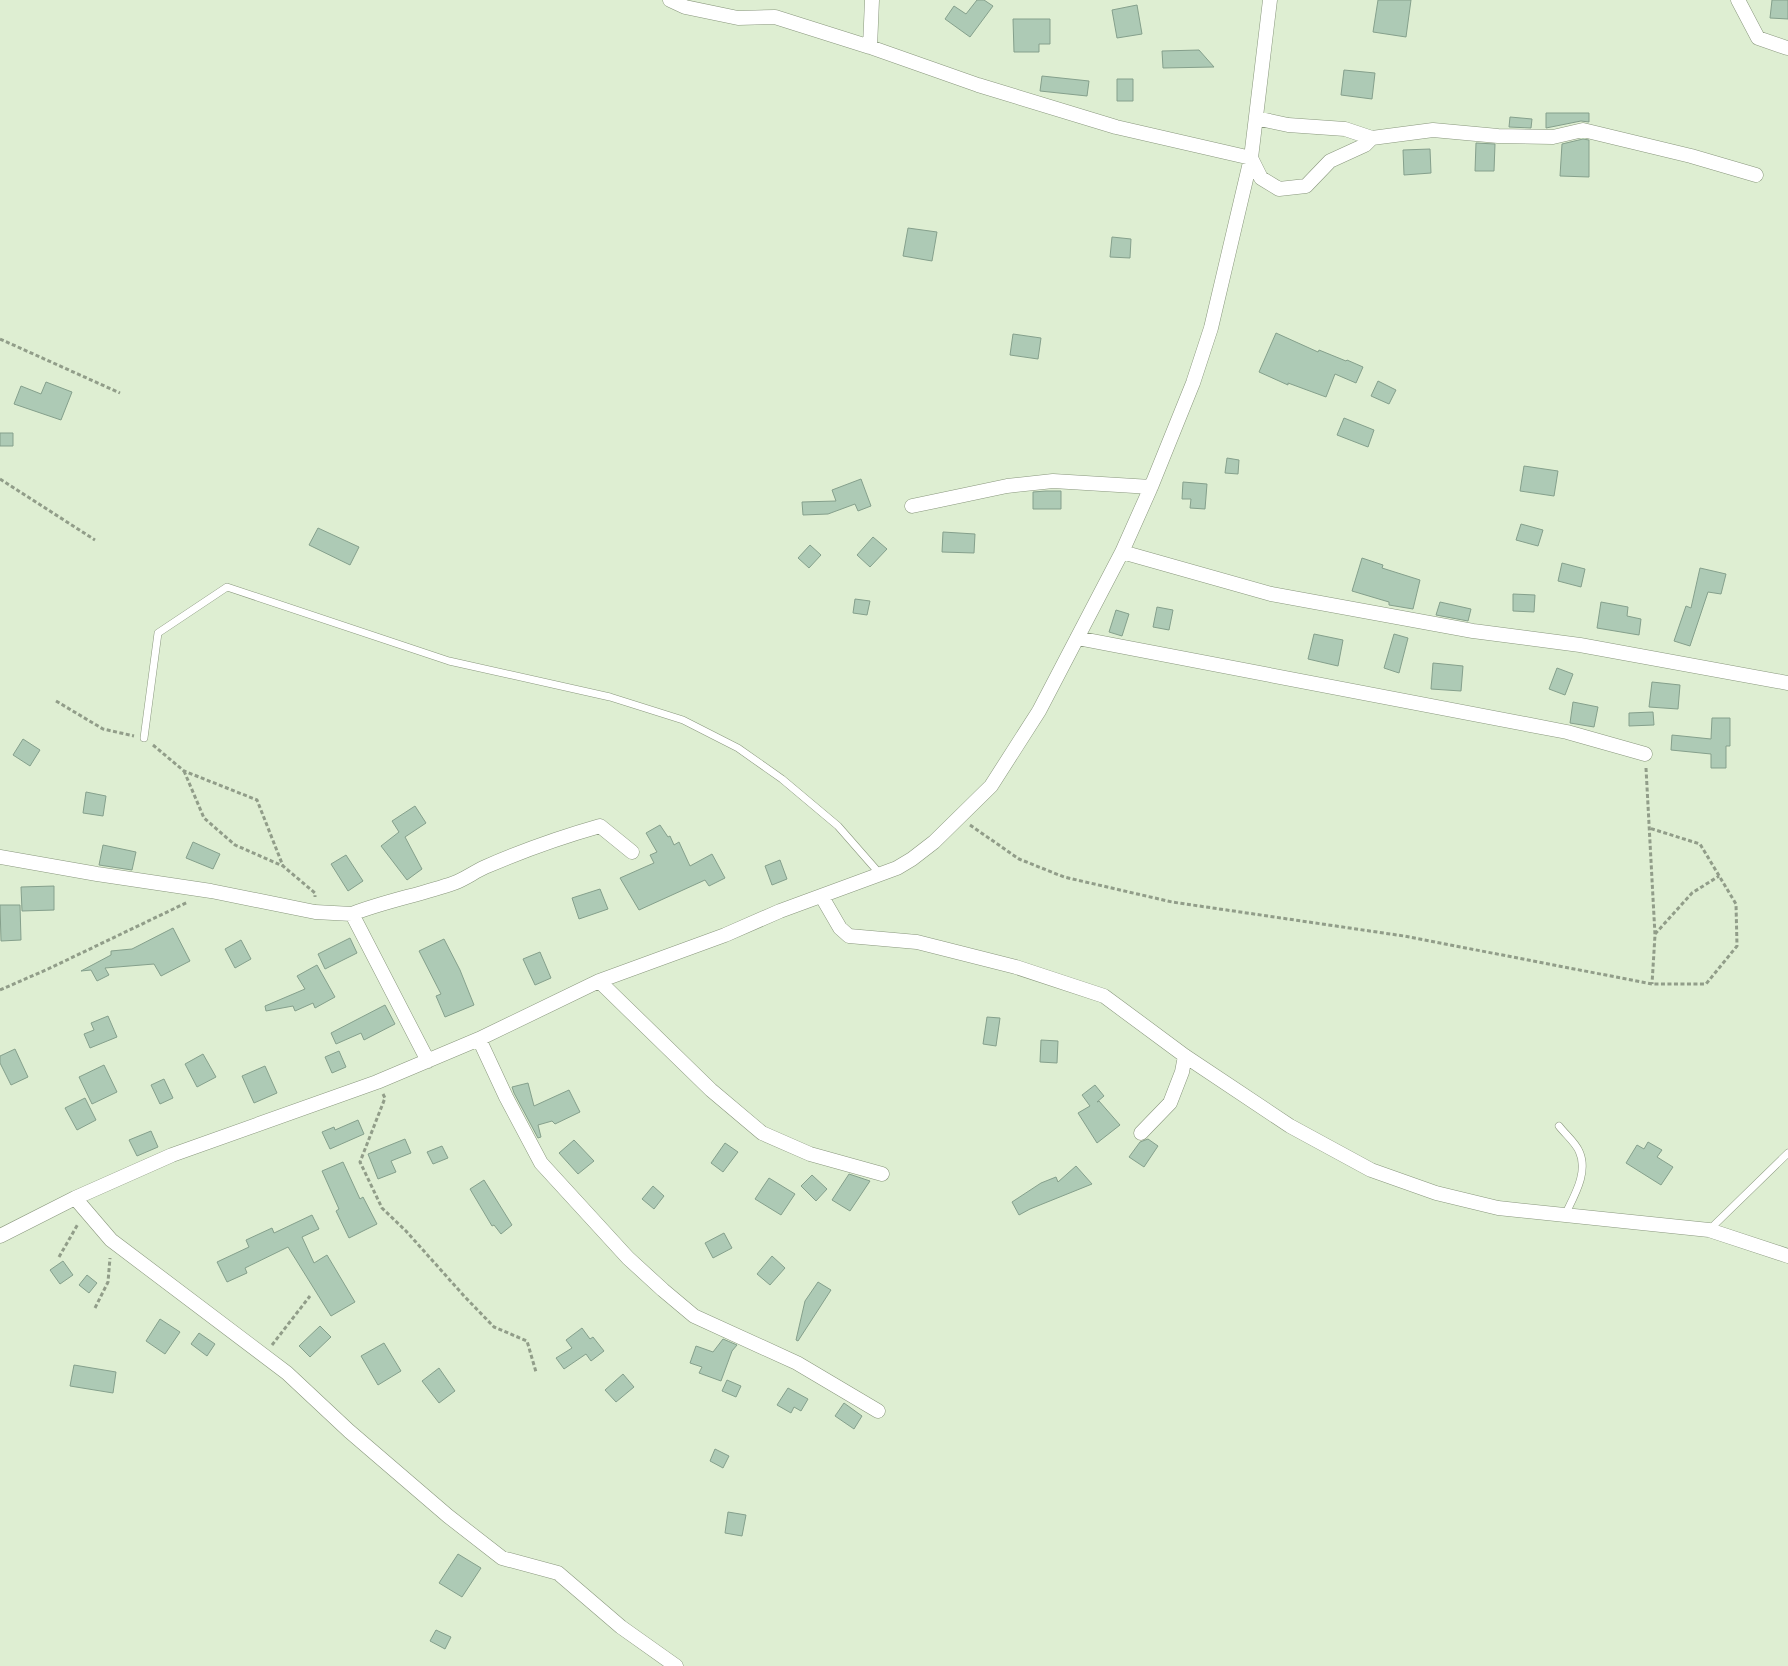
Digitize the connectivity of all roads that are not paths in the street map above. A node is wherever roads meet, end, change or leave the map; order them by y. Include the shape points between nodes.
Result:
1 (670, 0) edge
2 (872, 0) edge
3 (1270, 0) edge
4 (1738, 0) edge
5 (870, 47) junction
6 (1787, 48) dead end
7 (1256, 118) junction
8 (1372, 138) junction
9 (1251, 158) junction
10 (1756, 175) dead end
11 (1151, 487) junction
12 (912, 506) dead end
13 (1122, 552) junction
14 (1077, 638) junction
15 (1788, 684) edge
16 (144, 738) road end
17 (1646, 754) road end
18 (632, 852) dead end
19 (0, 857) edge
20 (880, 874) junction
21 (822, 897) junction
22 (352, 914) junction
23 (599, 981) junction
24 (480, 1039) junction
25 (1185, 1056) junction
26 (428, 1061) junction
27 (1559, 1126) dead end
28 (1141, 1132) dead end
29 (1788, 1153) edge
30 (882, 1174) dead end
31 (75, 1198) junction
32 (1565, 1215) junction
33 (1709, 1230) junction
34 (0, 1236) edge
35 (1788, 1256) edge
36 (878, 1411) dead end
37 (676, 1666) edge

1 - 5 street via 685,7 738,18 774,17
2 - 5 street
3 - 7 street
4 - 6 street via 1758,38
5 - 9 street via 1116,128
7 - 8 street via 1288,125 1345,129
7 - 9 street
8 - 9 street via 1365,145 1330,161 1306,186 1279,189 1261,178
8 - 10 street via 1433,130 1553,138 1583,130
9 - 11 street via 1211,328 1193,383
11 - 12 street via 1054,481 1007,486
11 - 13 street
13 - 14 street
13 - 15 street via 1271,594 1473,631 1580,644
14 - 17 street via 1567,732
14 - 20 street via 1039,711 991,786 912,860
16 - 20 lane via 158,633 227,587 449,661 610,697 683,720 738,748 782,779 838,826
18 - 22 street via 600,826 564,836 483,868 456,883
19 - 22 street via 211,891 315,912
20 - 21 street
21 - 23 street
21 - 25 street via 840,928 849,936 917,942 1016,967 1104,996
22 - 26 street
23 - 24 street
23 - 30 street via 711,1090 762,1133 810,1154
24 - 26 street
24 - 36 street via 541,1163 622,1252 656,1284 694,1316 797,1363
25 - 28 street via 1170,1103
25 - 32 street via 1290,1126 1371,1170 1436,1193 1498,1208
26 - 31 street via 172,1155
27 - 32 lane via 1579,1150 1583,1164 1579,1188
29 - 33 lane
31 - 34 street
31 - 37 street via 111,1240 287,1373 448,1516 502,1558 558,1573 621,1627
32 - 33 street
33 - 35 street

